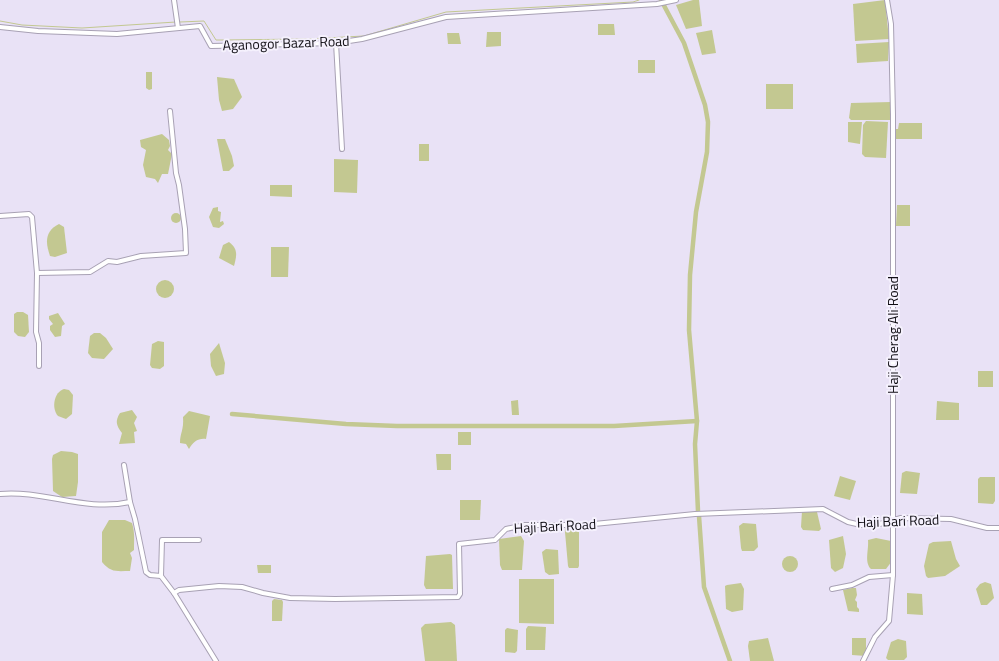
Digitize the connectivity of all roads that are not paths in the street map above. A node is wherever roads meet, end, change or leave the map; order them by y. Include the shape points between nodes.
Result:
1 (174, 0) edge
2 (674, 0) edge
3 (887, 0) edge
4 (177, 26) junction
5 (0, 27) edge
6 (336, 43) junction
7 (170, 111) dead end
8 (342, 149) dead end
9 (0, 216) edge
10 (38, 273) junction
11 (40, 366) dead end
12 (124, 465) dead end
13 (0, 494) edge
14 (130, 502) junction
15 (893, 520) junction
16 (999, 528) edge
17 (199, 540) dead end
18 (893, 575) junction
19 (161, 576) junction
20 (832, 589) dead end
21 (174, 593) junction
22 (216, 661) edge
23 (863, 661) edge

1 - 4 street
2 - 6 street, Aganogor Bazar Road via 657,4 446,17 362,39
3 - 15 street, Haji Cherag Ali Road via 891,24 893,115
4 - 5 street, Aganogor Bazar Road via 117,34
4 - 6 street, Aganogor Bazar Road via 200,26 211,46
6 - 8 street
7 - 10 street via 186,253 108,261 90,272
9 - 10 street via 30,214
10 - 11 street via 36,332
12 - 14 street
13 - 14 street via 35,495 93,505
14 - 19 street via 146,572
15 - 16 street, Haji Bari Road via 951,519 987,528
15 - 18 street, Haji Cherag Ali Road
15 - 21 street, Haji Bari Road via 876,525 861,525 848,522 822,509 695,514 596,524 525,525 506,529 495,540 459,544 458,597 290,598 263,594 242,587 219,586 179,590
17 - 19 street via 162,540
18 - 20 street via 869,577 852,585
18 - 23 street, Haji Cherag Ali Road via 889,620 875,637
19 - 21 street
21 - 22 street

